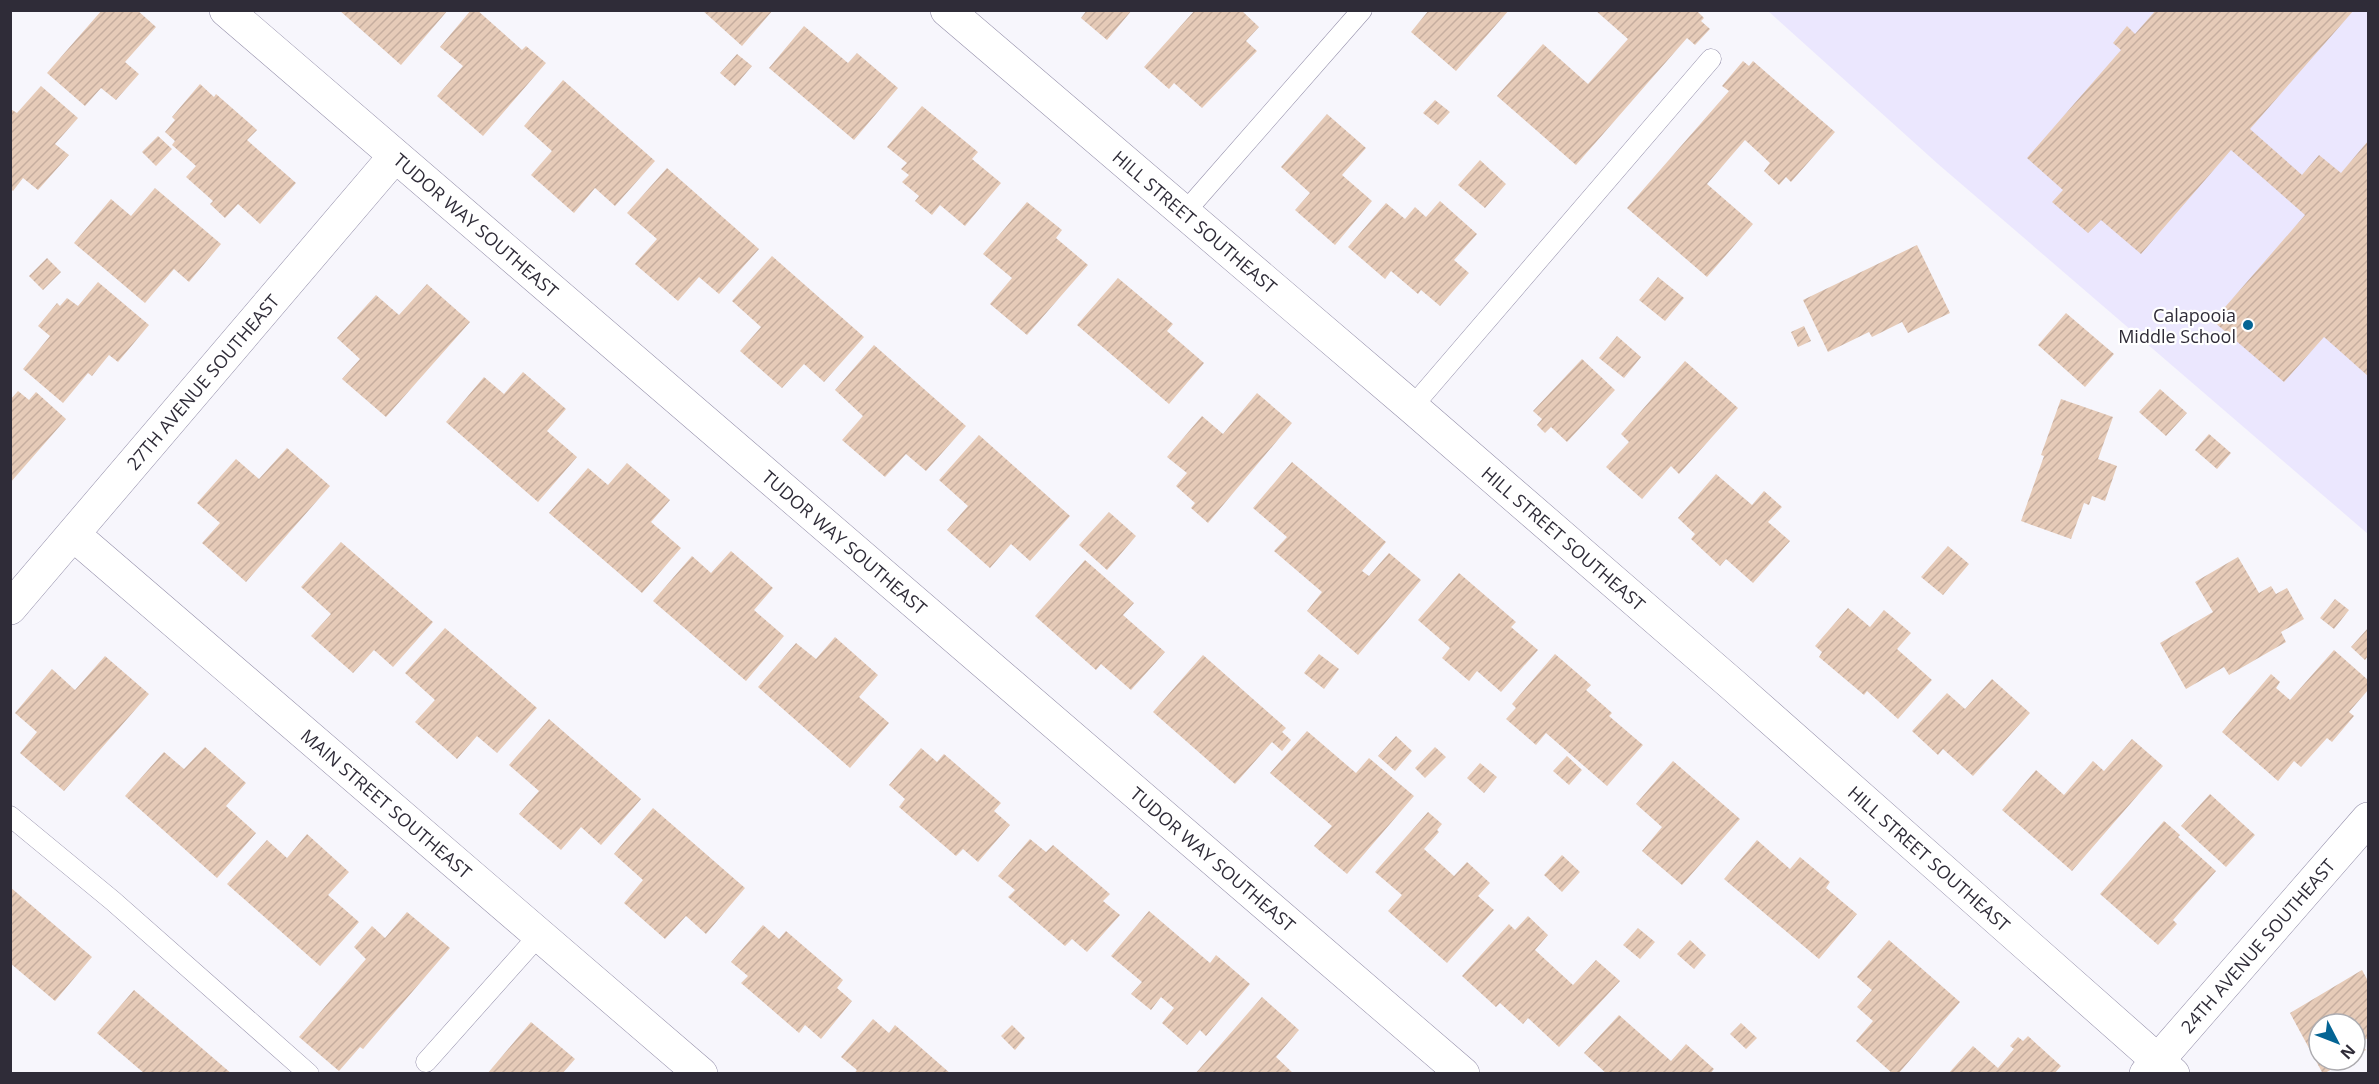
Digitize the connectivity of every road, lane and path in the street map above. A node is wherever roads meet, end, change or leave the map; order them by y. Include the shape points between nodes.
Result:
1 (226, 10) edge
2 (947, 10) edge
3 (1362, 10) edge
4 (1711, 59) dead end
5 (395, 156) junction
6 (1185, 212) junction
7 (1412, 407) junction
8 (74, 535) junction
9 (10, 609) edge
10 (10, 816) edge
11 (2368, 819) edge
12 (540, 934) junction
13 (426, 1062) dead end
14 (2159, 1069) edge
15 (309, 1074) edge
16 (701, 1074) edge
17 (1463, 1074) edge

1 - 5 street, TUDOR WAY SOUTHEAST
2 - 6 street, HILL STREET SOUTHEAST
3 - 6 lane
4 - 7 lane
5 - 8 street, 27TH AVENUE SOUTHEAST
5 - 17 street, TUDOR WAY SOUTHEAST
6 - 7 street, HILL STREET SOUTHEAST
7 - 14 street, HILL STREET SOUTHEAST via 1732,685
8 - 9 street, 27TH AVENUE SOUTHEAST
8 - 12 street, MAIN STREET SOUTHEAST
10 - 15 lane
11 - 14 street, 24TH AVENUE SOUTHEAST
12 - 13 lane
12 - 16 street, MAIN STREET SOUTHEAST

